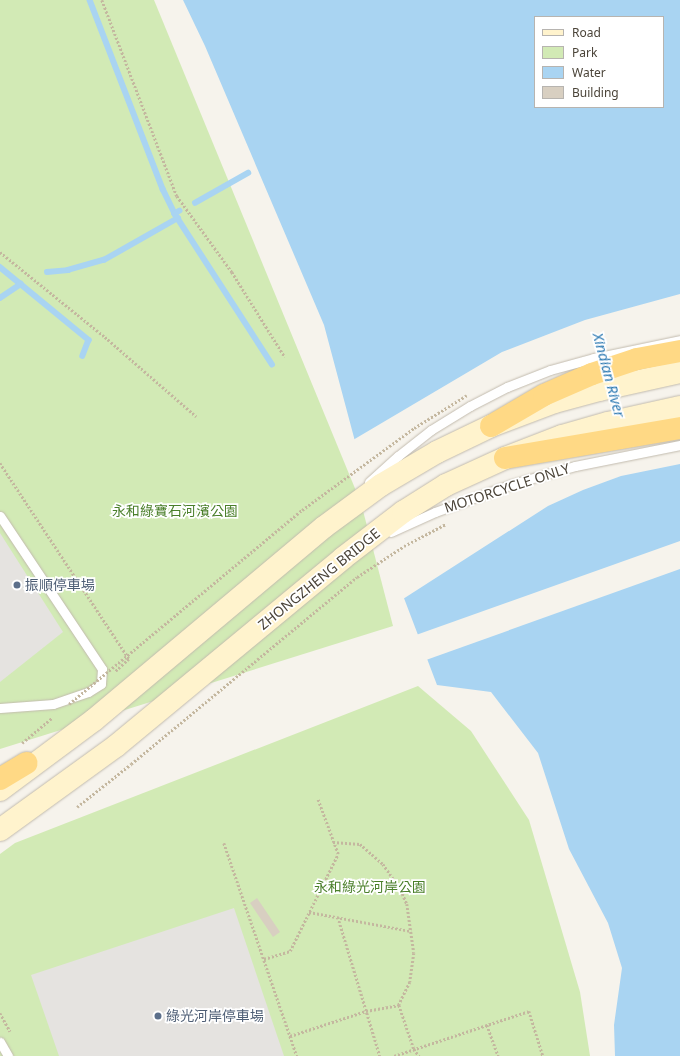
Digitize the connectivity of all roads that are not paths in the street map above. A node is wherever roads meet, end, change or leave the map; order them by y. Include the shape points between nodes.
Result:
1 (680, 340) edge
2 (680, 351) edge
3 (671, 374) edge
4 (680, 407) edge
5 (491, 426) junction
6 (680, 428) edge
7 (680, 445) edge
8 (505, 458) junction
9 (0, 516) edge
10 (324, 527) junction
11 (343, 558) junction
12 (0, 708) edge
13 (94, 720) junction
14 (22, 755) junction
15 (0, 771) edge
16 (0, 779) edge
17 (0, 790) edge
18 (0, 830) edge
19 (0, 1042) edge
20 (8, 1056) edge

1 - 10 lane via 550,370 507,387 470,406 431,430 398,456 361,488
2 - 5 highway via 637,359 592,374 544,395
3 - 5 main road via 556,402
4 - 8 main road, ZHONGZHENG BRIDGE via 562,436
5 - 10 main road via 437,452 381,485
6 - 8 highway
7 - 11 lane, MOTORCYCLE ONLY via 582,464 512,484 394,530
8 - 11 main road, ZHONGZHENG BRIDGE via 446,485 403,512
9 - 12 lane via 102,669 101,684 88,692 53,704
10 - 13 main road
11 - 18 main road, ZHONGZHENG BRIDGE via 116,746
13 - 14 main road
13 - 17 main road
14 - 15 main road
14 - 16 highway
19 - 20 lane

